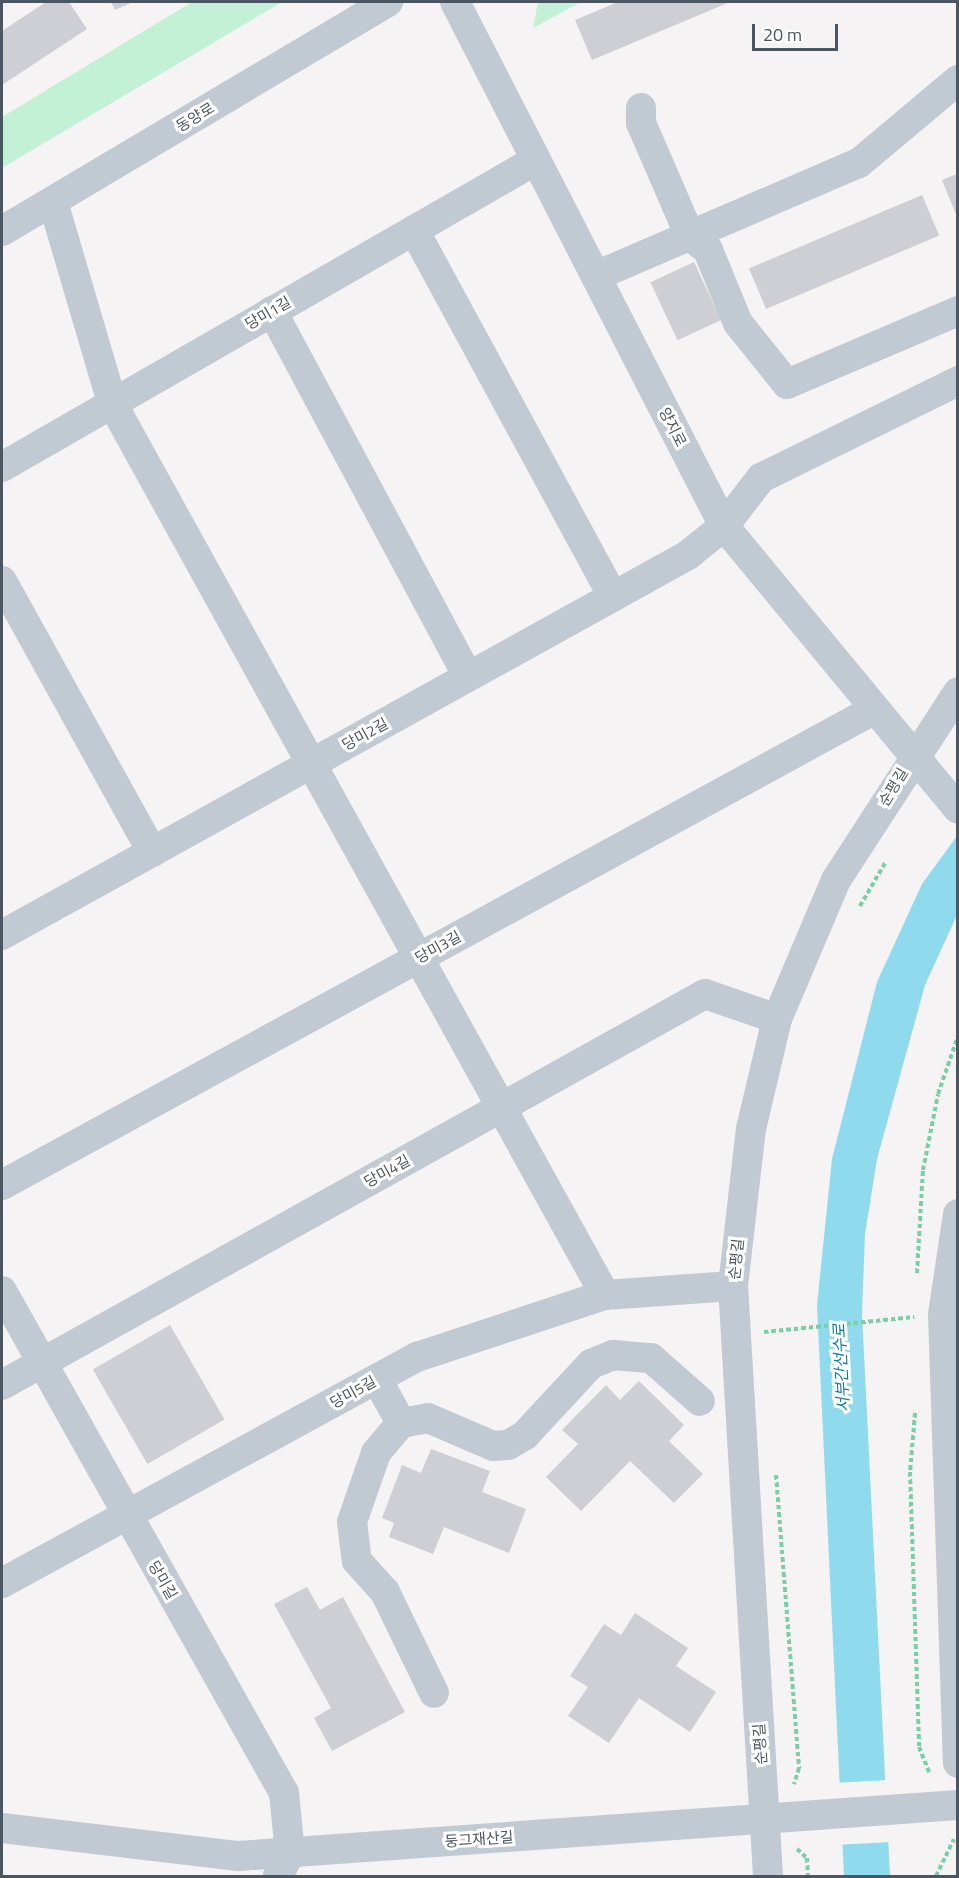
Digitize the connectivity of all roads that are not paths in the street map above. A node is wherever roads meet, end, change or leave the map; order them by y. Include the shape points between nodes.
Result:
1 (388, 2) edge
2 (455, 2) edge
3 (957, 81) edge
4 (641, 108) dead end
5 (536, 160) junction
6 (53, 202) junction
7 (414, 230) junction
8 (2, 231) edge
9 (690, 236) junction
10 (596, 276) junction
11 (272, 311) junction
12 (957, 311) edge
13 (957, 381) edge
14 (112, 403) junction
15 (2, 468) edge
16 (724, 526) junction
17 (2, 581) edge
18 (614, 596) junction
19 (468, 676) junction
20 (957, 693) edge
21 (875, 709) junction
22 (311, 764) junction
23 (921, 764) junction
24 (957, 809) edge
25 (152, 852) junction
26 (2, 935) edge
27 (418, 958) junction
28 (777, 1019) junction
29 (501, 1107) junction
30 (2, 1185) edge
31 (957, 1214) edge
32 (733, 1286) junction
33 (2, 1291) edge
34 (605, 1295) junction
35 (42, 1362) junction
36 (377, 1379) junction
37 (2, 1385) edge
38 (700, 1401) dead end
39 (401, 1423) junction
40 (953, 1472) edge
41 (127, 1515) junction
42 (2, 1582) edge
43 (434, 1693) dead end
44 (957, 1763) edge
45 (943, 1806) edge
46 (765, 1818) junction
47 (2, 1828) edge
48 (284, 1865) edge
49 (768, 1876) edge

1 - 6 street, 동양로
2 - 5 street, 양지로
3 - 9 street via 859,163
4 - 9 street via 641,123
5 - 7 street, 당미1길
5 - 10 street, 양지로
6 - 8 street, 동양로
6 - 14 street
7 - 11 street, 당미1길
7 - 18 street
9 - 10 street
9 - 12 street via 708,250 738,323 787,384
10 - 16 street, 양지로
11 - 14 street, 당미1길
11 - 19 street
13 - 16 street via 761,478
14 - 15 street, 당미1길
14 - 22 street
16 - 18 street, 당미2길 via 688,555
16 - 21 street, 양지로
17 - 25 street
18 - 19 street, 당미2길
19 - 22 street, 당미2길
20 - 23 street, 순평길
21 - 23 street, 양지로
21 - 27 street, 당미3길
22 - 25 street, 당미2길
22 - 27 street
23 - 24 street, 양지로
23 - 28 street, 순평길 via 836,880
25 - 26 street, 당미2길
27 - 29 street
27 - 30 street, 당미3길
28 - 29 street, 당미4길 via 705,994
28 - 32 street, 순평길 via 751,1129
29 - 34 street
29 - 35 street, 당미4길
31 - 40 street via 943,1314
32 - 34 street, 당미5길
32 - 46 street, 순평길
33 - 35 street, 당미길
34 - 36 street, 당미5길 via 417,1357
35 - 37 street, 당미4길
35 - 41 street, 당미길
36 - 39 street
36 - 41 street, 당미5길
38 - 39 street via 651,1358 613,1355 591,1364 525,1435 508,1445 494,1446 428,1418
39 - 43 street via 376,1453 352,1522 357,1561 385,1592
40 - 44 street
41 - 42 street, 당미5길
41 - 48 street, 당미길 via 284,1793
45 - 46 street, 둥그재산길 via 799,1802
46 - 48 street, 둥그재산길
46 - 49 street, 순평길
47 - 48 street, 둥그재산길

